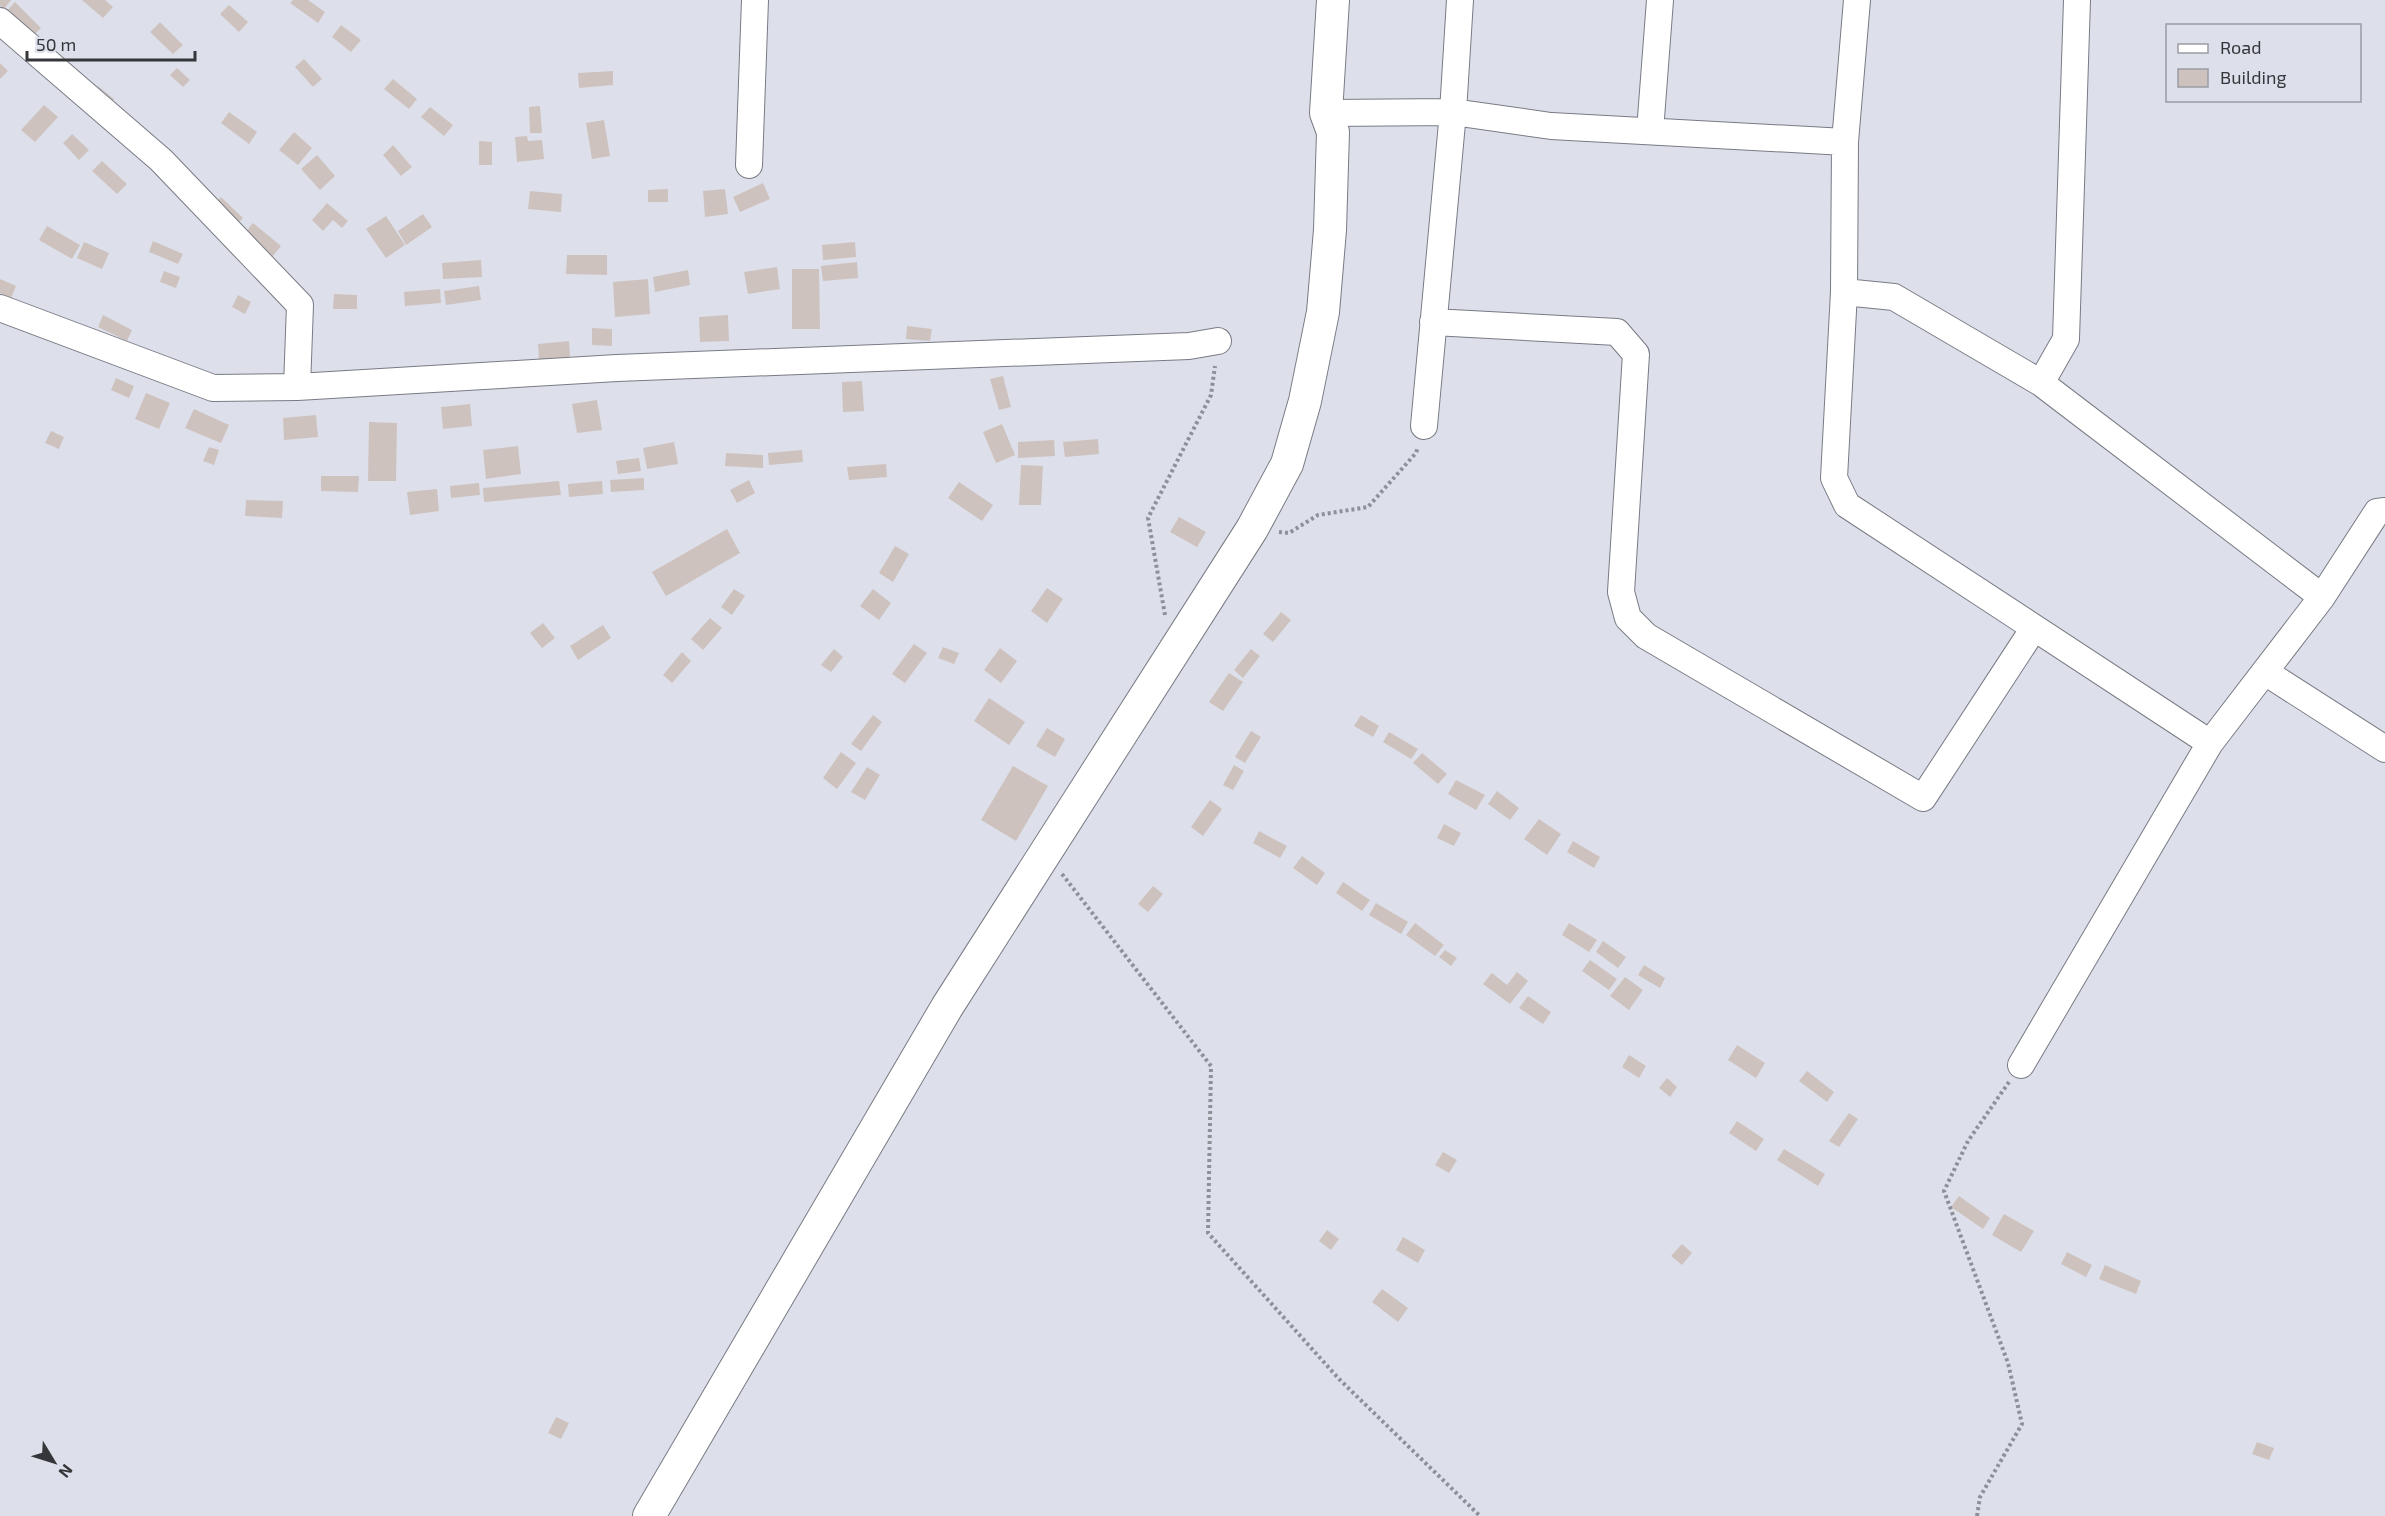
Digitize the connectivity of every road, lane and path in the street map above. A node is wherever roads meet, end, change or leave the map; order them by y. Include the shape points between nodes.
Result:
1 (755, 0) edge
2 (1333, 0) edge
3 (1460, 0) edge
4 (1660, 0) edge
5 (1857, 0) edge
6 (2077, 0) edge
7 (0, 21) edge
8 (1453, 112) junction
9 (1326, 113) junction
10 (1650, 131) junction
11 (1845, 142) junction
12 (749, 165) dead end
13 (1844, 292) junction
14 (0, 308) edge
15 (1433, 322) junction
16 (1218, 341) joint
17 (2041, 382) junction
18 (297, 387) junction
19 (1424, 426) joint
20 (2385, 511) edge
21 (1252, 529) junction
22 (2322, 597) junction
23 (2034, 628) junction
24 (1176, 650) junction
25 (2265, 672) junction
26 (2210, 743) junction
27 (2385, 749) edge
28 (1045, 852) junction
29 (2020, 1065) joint
30 (649, 1516) edge
31 (1480, 1516) edge
32 (1977, 1516) edge

1 - 12 street
2 - 9 street
3 - 8 street
4 - 10 street
5 - 11 street
6 - 17 street via 2066,339
7 - 18 street via 161,160 300,305
8 - 9 street
8 - 10 street via 1551,126
8 - 15 street
9 - 21 street via 1333,132 1323,312 1287,464
10 - 11 street
11 - 13 street
13 - 17 street via 1894,297
13 - 23 street via 1834,478 1847,505
14 - 18 street via 213,388
15 - 19 street
15 - 23 street via 1617,332 1636,354 1621,592 1628,618 1646,636 1923,798
16 - 18 street via 1189,346 629,368
16 - 24 path via 1211,395 1148,518 1166,622
17 - 22 street
19 - 21 path via 1416,453 1368,507 1318,515 1288,533
20 - 22 street via 2377,512
21 - 24 street
22 - 25 street
23 - 26 street
24 - 28 street
25 - 26 street
25 - 27 street
26 - 29 street
28 - 30 street via 947,1007
28 - 31 path via 1211,1066 1208,1233 1339,1379
29 - 32 path via 1968,1141 1944,1191 2008,1364 2022,1424 1980,1497

